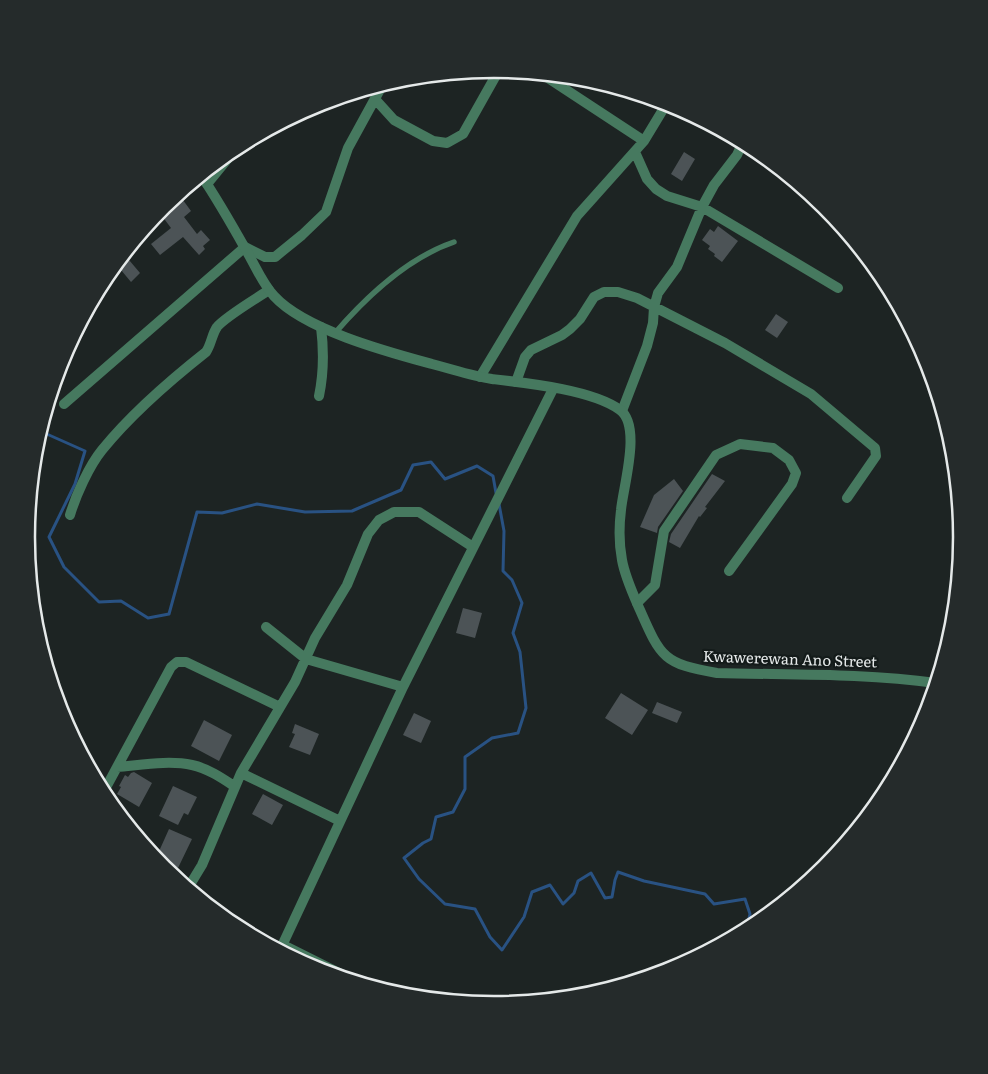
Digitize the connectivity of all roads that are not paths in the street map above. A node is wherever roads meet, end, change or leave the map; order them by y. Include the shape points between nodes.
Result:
1 (495, 78) edge
2 (554, 82) edge
3 (379, 93) edge
4 (375, 99) junction
5 (663, 110) edge
6 (644, 141) junction
7 (740, 149) edge
8 (635, 152) junction
9 (218, 171) edge
10 (205, 181) edge
11 (207, 184) junction
12 (702, 207) junction
13 (454, 242) dead end
14 (245, 247) junction
15 (838, 288) dead end
16 (269, 290) junction
17 (654, 307) junction
18 (321, 326) junction
19 (336, 333) junction
20 (480, 377) junction
21 (516, 382) junction
22 (553, 388) junction
23 (319, 396) dead end
24 (64, 404) dead end
25 (622, 411) junction
26 (847, 498) dead end
27 (70, 515) dead end
28 (474, 547) junction
29 (729, 571) dead end
30 (637, 603) junction
31 (266, 627) dead end
32 (306, 659) junction
33 (930, 682) edge
34 (404, 687) junction
35 (280, 707) junction
36 (117, 767) junction
37 (241, 773) junction
38 (108, 785) edge
39 (234, 786) junction
40 (340, 821) junction
41 (191, 882) edge
42 (283, 945) edge

1 - 4 street via 463,134 447,143 433,141 394,120
2 - 6 street
3 - 4 street
4 - 14 street via 348,148 326,212 275,257 265,257
5 - 6 street
6 - 8 street
7 - 12 street
8 - 12 street via 647,180 656,189 667,196
8 - 20 street via 577,216
9 - 11 street
10 - 11 street
11 - 14 street
12 - 15 street
12 - 17 street via 677,266 658,293
13 - 19 lane via 438,248 397,274 356,309
14 - 16 street
14 - 24 street
16 - 18 street via 286,308
16 - 27 street via 216,328 206,352 154,394 101,451 76,496
17 - 21 street via 618,292 604,292 594,298 570,329 531,350
17 - 25 street via 646,346
17 - 26 street via 725,343 811,394 875,448 876,456
18 - 19 street
18 - 23 street via 324,357
19 - 20 street
20 - 21 street
21 - 22 street
22 - 25 street via 584,394
22 - 28 street
25 - 30 street, Kwawerewan Ano Street via 629,425 631,440 620,512 621,552
28 - 32 street via 419,512 394,512 379,520 368,534 347,584
28 - 34 street
29 - 30 street via 792,484 796,473 789,460 773,448 740,444 716,455 664,531 654,585
30 - 33 street, Kwawerewan Ano Street via 659,651 672,662 694,669 716,673 862,676
31 - 32 street
32 - 34 street
32 - 35 street
34 - 40 street
35 - 36 street via 186,662 177,662 171,667
35 - 37 street
36 - 38 street
36 - 39 street via 167,763 193,765
37 - 39 street
37 - 40 street
39 - 41 street via 202,865
40 - 42 street

